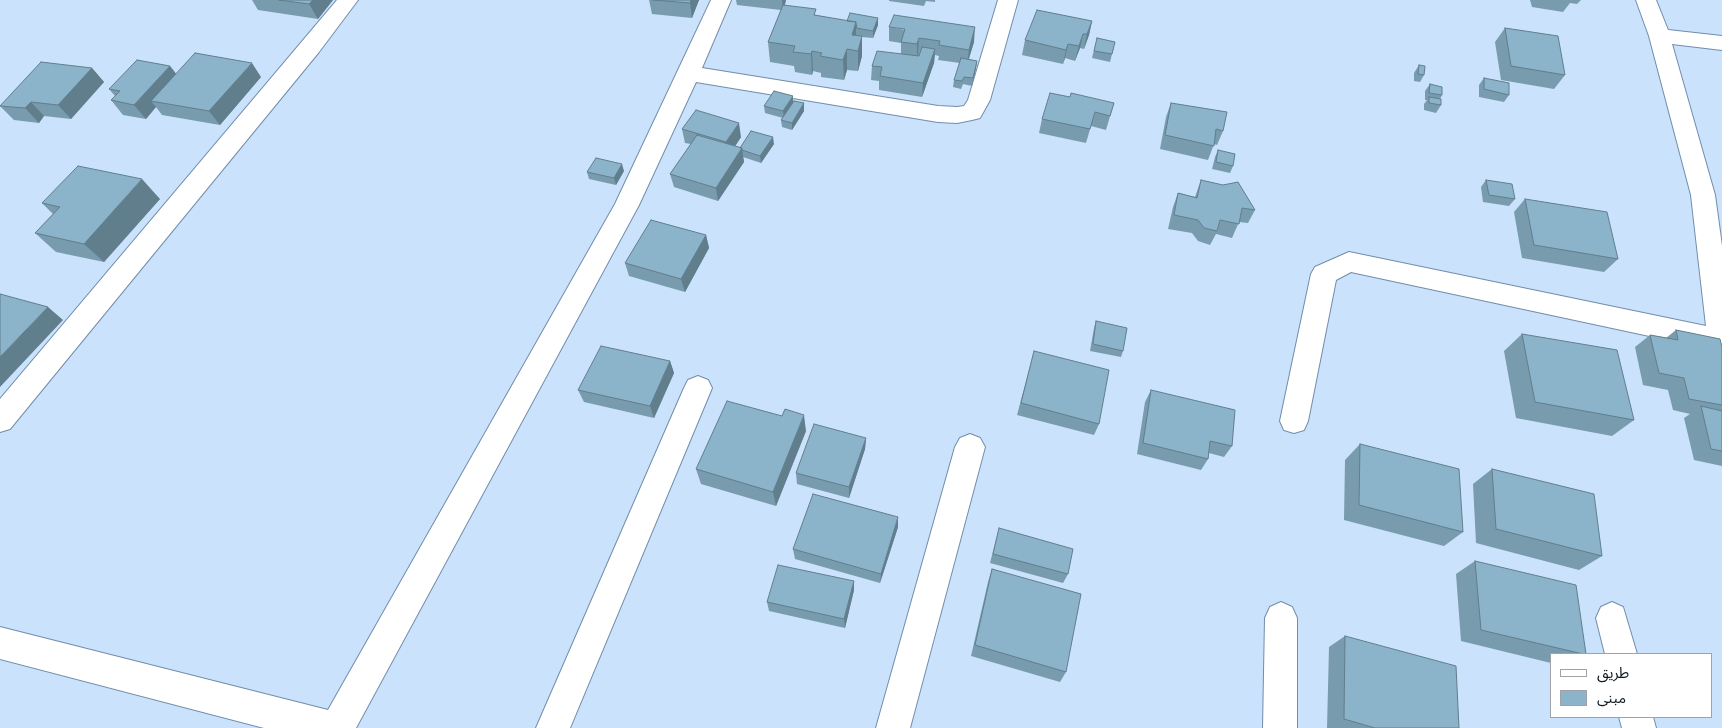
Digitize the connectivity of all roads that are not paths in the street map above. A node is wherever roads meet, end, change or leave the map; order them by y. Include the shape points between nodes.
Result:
1 (348, 0) edge
2 (721, 0) edge
3 (1008, 0) edge
4 (1646, 0) edge
5 (1660, 36) junction
6 (1722, 42) edge
7 (688, 74) junction
8 (1713, 196) edge
9 (1721, 343) edge
10 (698, 388) dead end
11 (0, 420) edge
12 (1294, 421) dead end
13 (970, 447) dead end
14 (1281, 618) dead end
15 (1612, 618) dead end
16 (0, 643) edge
17 (1621, 653) edge
18 (330, 728) edge
19 (337, 728) edge
20 (553, 728) edge
21 (893, 728) edge
22 (1280, 728) edge

1 - 11 street
2 - 7 street
3 - 7 street via 979,100 972,112 938,114
4 - 5 street
5 - 6 street
5 - 8 street
7 - 19 street via 627,205
8 - 9 street
9 - 12 street via 1349,262 1324,274
10 - 20 street
13 - 21 street
14 - 22 street
15 - 17 street
16 - 18 street

